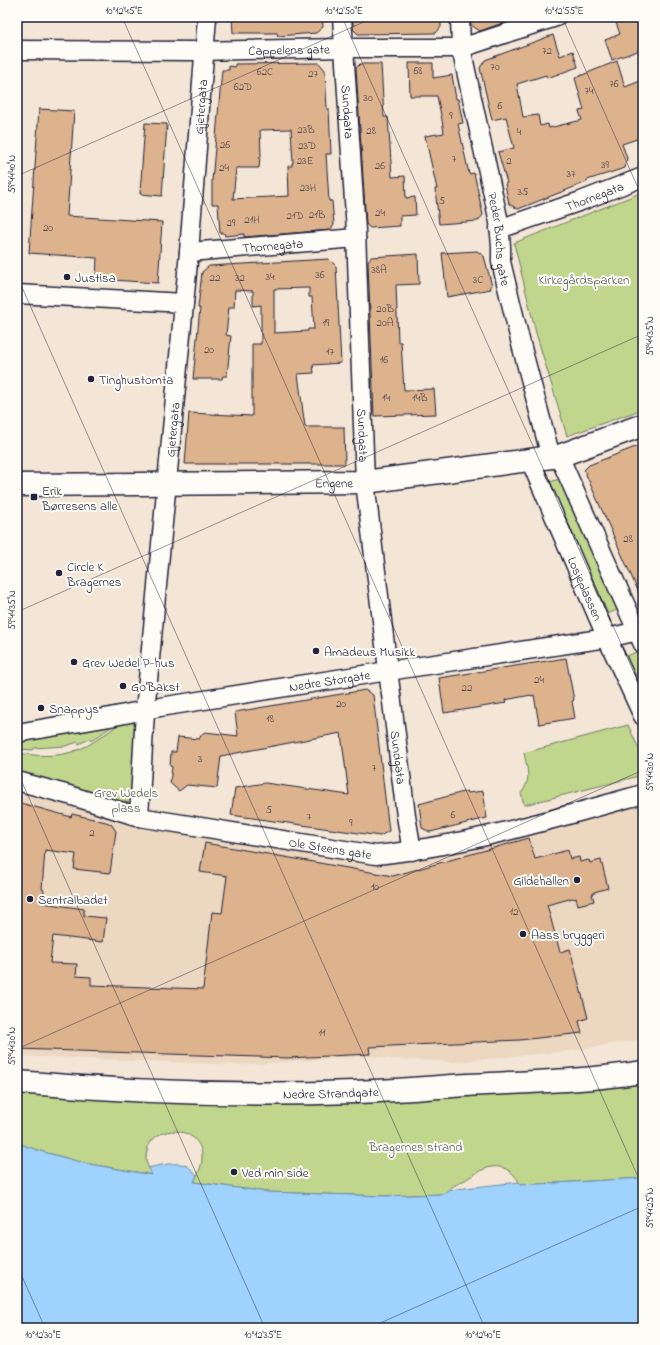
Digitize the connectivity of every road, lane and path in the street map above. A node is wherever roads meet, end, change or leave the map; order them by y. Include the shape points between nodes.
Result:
1 (207, 17) edge
2 (342, 17) edge
3 (460, 17) edge
4 (556, 17) edge
5 (344, 48) junction
6 (461, 48) junction
7 (17, 50) edge
8 (204, 50) junction
9 (643, 177) edge
10 (500, 230) junction
11 (356, 238) junction
12 (189, 252) junction
13 (17, 294) edge
14 (184, 303) junction
15 (643, 425) edge
16 (547, 458) junction
17 (365, 482) junction
18 (166, 484) junction
19 (17, 485) edge
20 (641, 635) edge
21 (607, 638) junction
22 (388, 671) junction
23 (144, 711) junction
24 (643, 716) edge
25 (17, 732) edge
26 (17, 781) edge
27 (643, 794) edge
28 (139, 818) junction
29 (412, 851) junction
30 (643, 1072) edge
31 (17, 1082) edge

1 - 8 street, Gjetergata
2 - 5 street, Sundgata
3 - 6 street, Peder Buchs gate
4 - 6 street, Cappelens gate
5 - 6 street, Cappelens gate
5 - 8 street, Cappelens gate
5 - 11 street, Sundgata
6 - 10 street, Peder Buchs gate
7 - 8 street, Cappelens gate
8 - 12 street, Gjetergata
9 - 10 street, Thornegata
10 - 16 street, Peder Buchs gate via 501,262
11 - 12 street, Thornegata
11 - 17 street, Sundgata
12 - 14 street, Gjetergata
13 - 14 street
14 - 18 street, Gjetergata
15 - 16 street, Engene
16 - 17 street, Engene
16 - 20 street
16 - 21 street, Losjeplassen
17 - 18 street, Engene
17 - 22 street, Sundgata
18 - 19 street, Engene
18 - 23 street, Gjetergata
20 - 21 street, Nedre Storgate
21 - 22 street, Nedre Storgate
21 - 24 street, Losjeplassen
22 - 23 street, Nedre Storgate
22 - 29 street, Sundgata
23 - 25 street, Nedre Storgate
23 - 28 street, Gjetergata
26 - 28 street, Ole Steens gate
27 - 29 street, Ole Steens gate via 513,831
28 - 29 street, Ole Steens gate via 376,855
30 - 31 street, Nedre Strandgate via 362,1092 282,1094 78,1088

